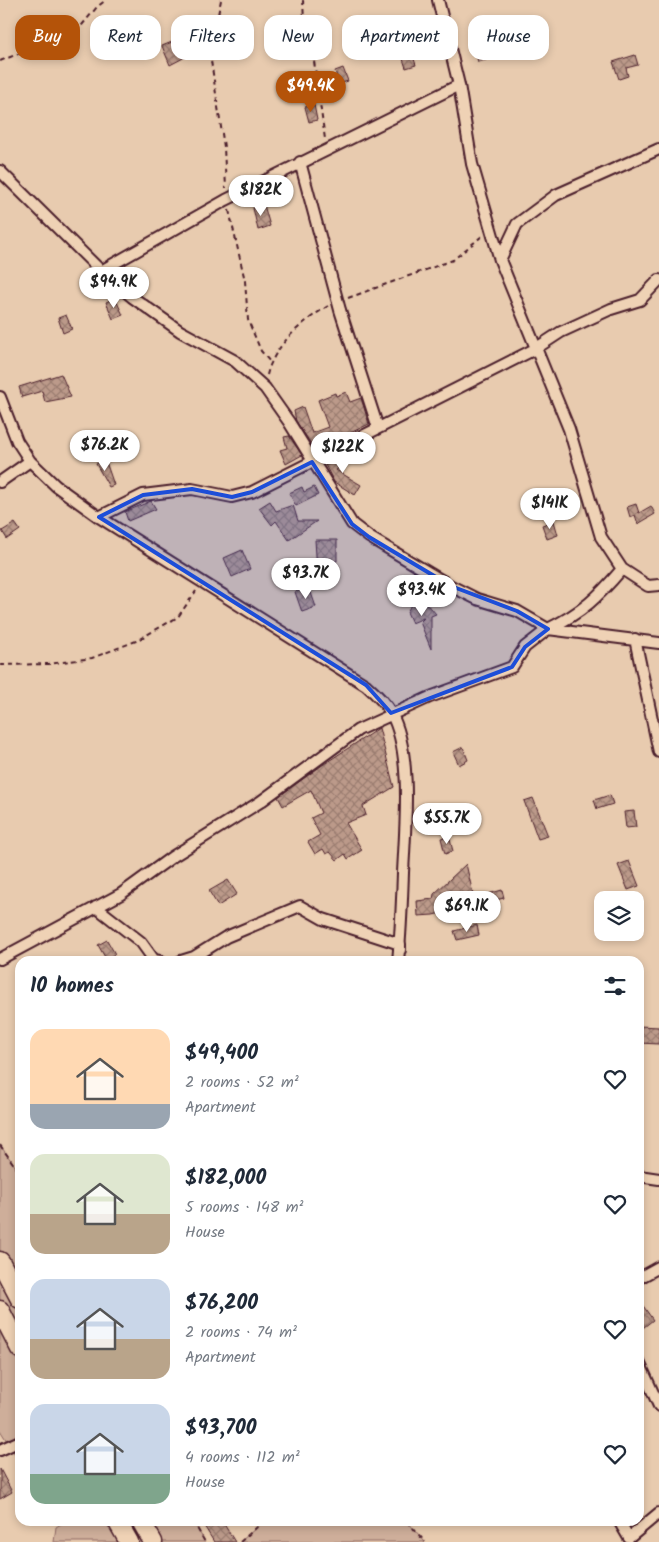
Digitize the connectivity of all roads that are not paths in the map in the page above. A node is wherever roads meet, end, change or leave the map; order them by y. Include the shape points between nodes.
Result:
1 (438, 0) edge
2 (459, 85) junction
3 (659, 149) edge
4 (300, 162) junction
5 (0, 171) edge
6 (500, 260) junction
7 (101, 271) junction
8 (659, 280) edge
9 (535, 348) junction
10 (0, 397) edge
11 (378, 428) junction
12 (30, 461) junction
13 (312, 462) junction
14 (0, 482) edge
15 (99, 517) junction
16 (622, 569) junction
17 (659, 585) edge
18 (548, 629) junction
19 (635, 639) junction
20 (659, 643) edge
21 (391, 713) junction
22 (659, 752) edge
23 (96, 907) junction
24 (400, 944) junction
25 (151, 956) edge
26 (196, 956) edge
27 (399, 956) edge
28 (0, 959) edge
29 (644, 1176) edge
30 (659, 1178) edge
31 (0, 1261) edge
32 (659, 1267) edge
33 (644, 1275) edge
34 (15, 1290) edge
35 (0, 1310) edge
36 (15, 1338) edge
37 (644, 1373) edge
38 (659, 1406) edge
39 (15, 1443) edge
40 (0, 1450) edge
41 (659, 1513) edge
42 (120, 1526) edge
43 (144, 1526) edge
44 (621, 1526) edge
45 (628, 1541) edge
46 (129, 1542) edge
47 (153, 1542) edge

1 - 2 street
2 - 4 street
2 - 6 street via 472,164
3 - 6 street via 556,195 517,224
4 - 7 street
4 - 11 street via 340,310
5 - 7 street
6 - 9 street
7 - 13 street via 180,331 235,362 265,388
8 - 9 street via 640,300 611,309
9 - 11 street
9 - 16 street via 569,429 601,537
10 - 12 street via 16,442
11 - 13 street
12 - 14 street
12 - 15 street via 56,486
13 - 15 street via 252,492 232,497 192,489 143,495
13 - 18 street via 352,524 369,537 451,586 477,599 517,612
15 - 21 street via 366,684
16 - 17 street via 648,586
16 - 18 street via 597,599
18 - 19 street
18 - 21 street via 526,647 512,667
19 - 20 street
19 - 22 street
21 - 23 street via 358,730 260,802 172,857 121,894
21 - 24 street via 403,761 406,801
23 - 25 street via 141,942
23 - 28 street
24 - 26 street via 323,919 300,906 226,937
24 - 27 street
29 - 30 street
31 - 34 highway
32 - 33 street
35 - 36 highway
37 - 38 street
39 - 40 street
41 - 45 street
42 - 46 highway
43 - 47 highway
44 - 45 street

